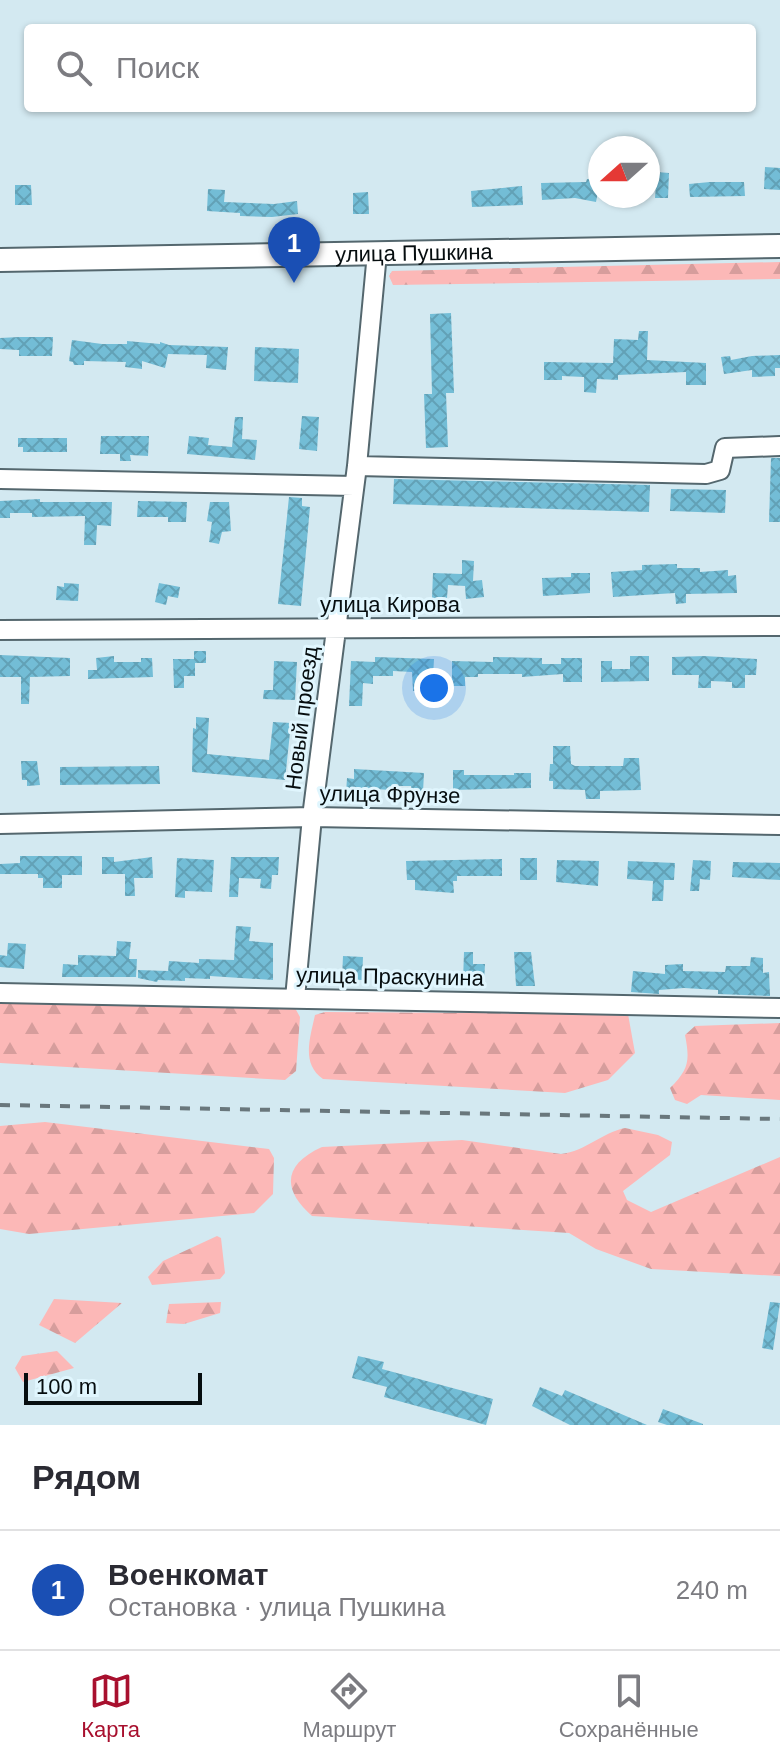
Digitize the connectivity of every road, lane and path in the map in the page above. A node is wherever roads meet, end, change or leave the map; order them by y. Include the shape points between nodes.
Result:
1 (780, 246) edge
2 (377, 253) junction
3 (0, 260) edge
4 (780, 446) edge
5 (357, 466) junction
6 (0, 479) edge
7 (354, 486) junction
8 (780, 626) edge
9 (336, 629) junction
10 (0, 630) edge
11 (312, 817) junction
12 (0, 824) edge
13 (780, 825) edge
14 (0, 993) edge
15 (295, 998) junction
16 (780, 1008) edge

1 - 2 main road, улица Пушкина
2 - 3 main road, улица Пушкина
2 - 5 street, Новый проезд
4 - 5 street via 725,448 720,470 706,474
5 - 7 street, Новый проезд
6 - 7 street
7 - 9 street, Новый проезд
8 - 9 street, улица Кирова
9 - 10 street, улица Кирова
9 - 11 street, Новый проезд
11 - 12 street, улица Фрунзе
11 - 13 street, улица Фрунзе
11 - 15 street, Новый проезд
14 - 15 street, улица Праскунина
15 - 16 street, улица Праскунина

